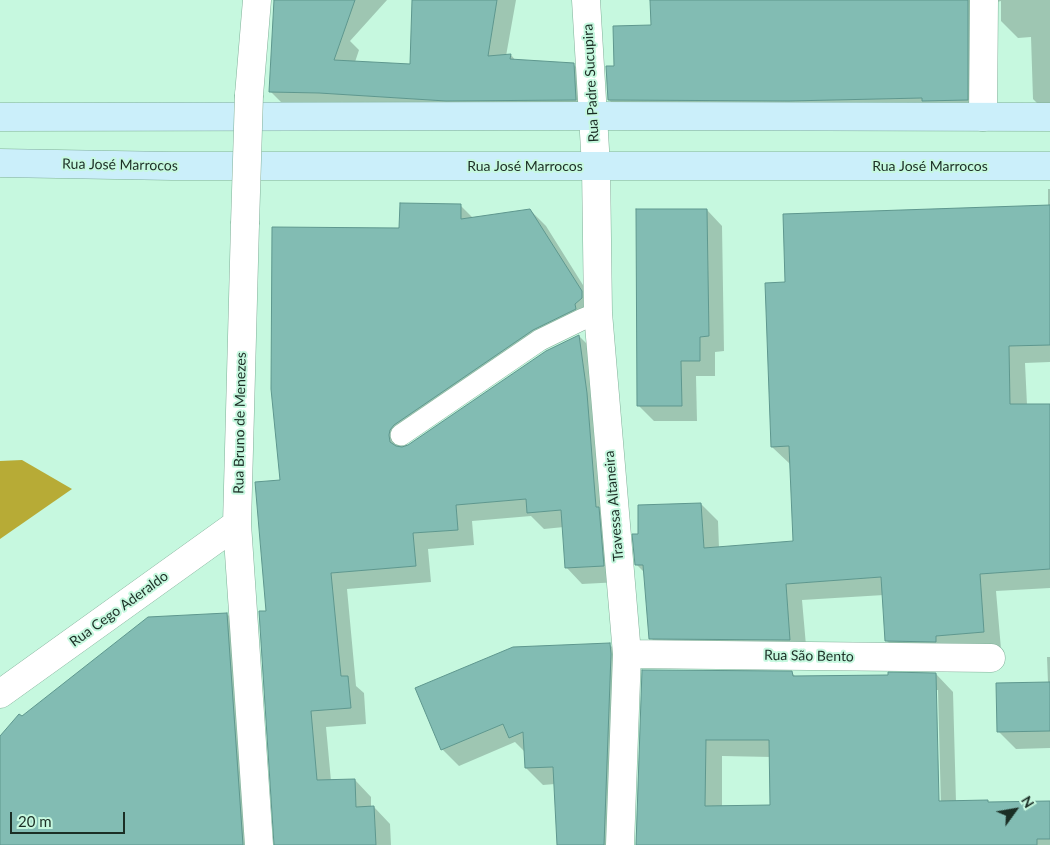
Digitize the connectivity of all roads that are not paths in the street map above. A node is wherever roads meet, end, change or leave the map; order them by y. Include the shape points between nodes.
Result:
1 (257, 0) edge
2 (586, 0) edge
3 (984, 0) edge
4 (592, 116) junction
5 (0, 117) edge
6 (984, 117) junction
7 (1050, 117) edge
8 (0, 163) edge
9 (596, 166) junction
10 (1050, 166) edge
11 (598, 313) junction
12 (401, 435) dead end
13 (237, 524) junction
14 (627, 654) junction
15 (991, 658) dead end
16 (0, 694) edge
17 (259, 845) edge
18 (620, 845) edge

1 - 13 street, Rua Bruno de Menezes, bridge via 249,95
2 - 4 street, Rua Padre Sucupira
3 - 6 street
4 - 5 main road
4 - 6 main road
4 - 9 street, Rua Padre Sucupira
6 - 7 main road
8 - 9 main road, Rua José Marrocos
9 - 10 main road, Rua José Marrocos
9 - 11 street, Travessa Altaneira
11 - 12 lane via 540,340
11 - 14 street, Travessa Altaneira
13 - 16 street, Rua Cego Aderaldo
13 - 17 street, Rua Bruno de Menezes
14 - 15 street, Rua São Bento
14 - 18 street, Travessa Altaneira

